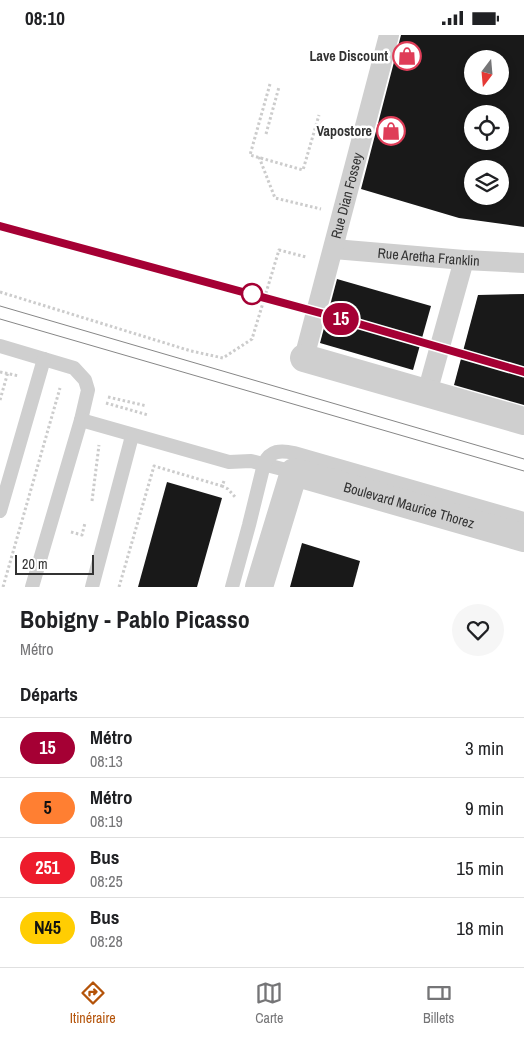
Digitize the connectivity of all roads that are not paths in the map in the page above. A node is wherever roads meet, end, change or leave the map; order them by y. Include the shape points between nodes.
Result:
1 (389, 35) edge
2 (334, 249) junction
3 (464, 260) junction
4 (524, 263) edge
5 (0, 346) edge
6 (304, 358) joint
7 (44, 359) junction
8 (427, 393) junction
9 (81, 421) junction
10 (524, 421) edge
11 (132, 436) junction
12 (264, 464) junction
13 (294, 472) junction
14 (0, 511) edge
15 (524, 519) edge
16 (524, 538) edge
17 (32, 587) edge
18 (92, 587) edge
19 (232, 587) edge
20 (259, 587) edge

1 - 2 street, Rue Dian Fossey
2 - 3 street, Rue Aretha Franklin
2 - 6 street, Rue Dian Fossey
3 - 4 street, Rue Aretha Franklin
3 - 8 street
5 - 7 lane
6 - 8 street
7 - 9 lane via 74,368 87,385
7 - 14 lane
8 - 10 street
9 - 11 lane
9 - 17 lane
11 - 12 lane via 229,462
11 - 18 lane
12 - 13 lane
12 - 15 lane via 275,451 286,451
12 - 19 lane
13 - 16 street, Boulevard Maurice Thorez
13 - 20 street

